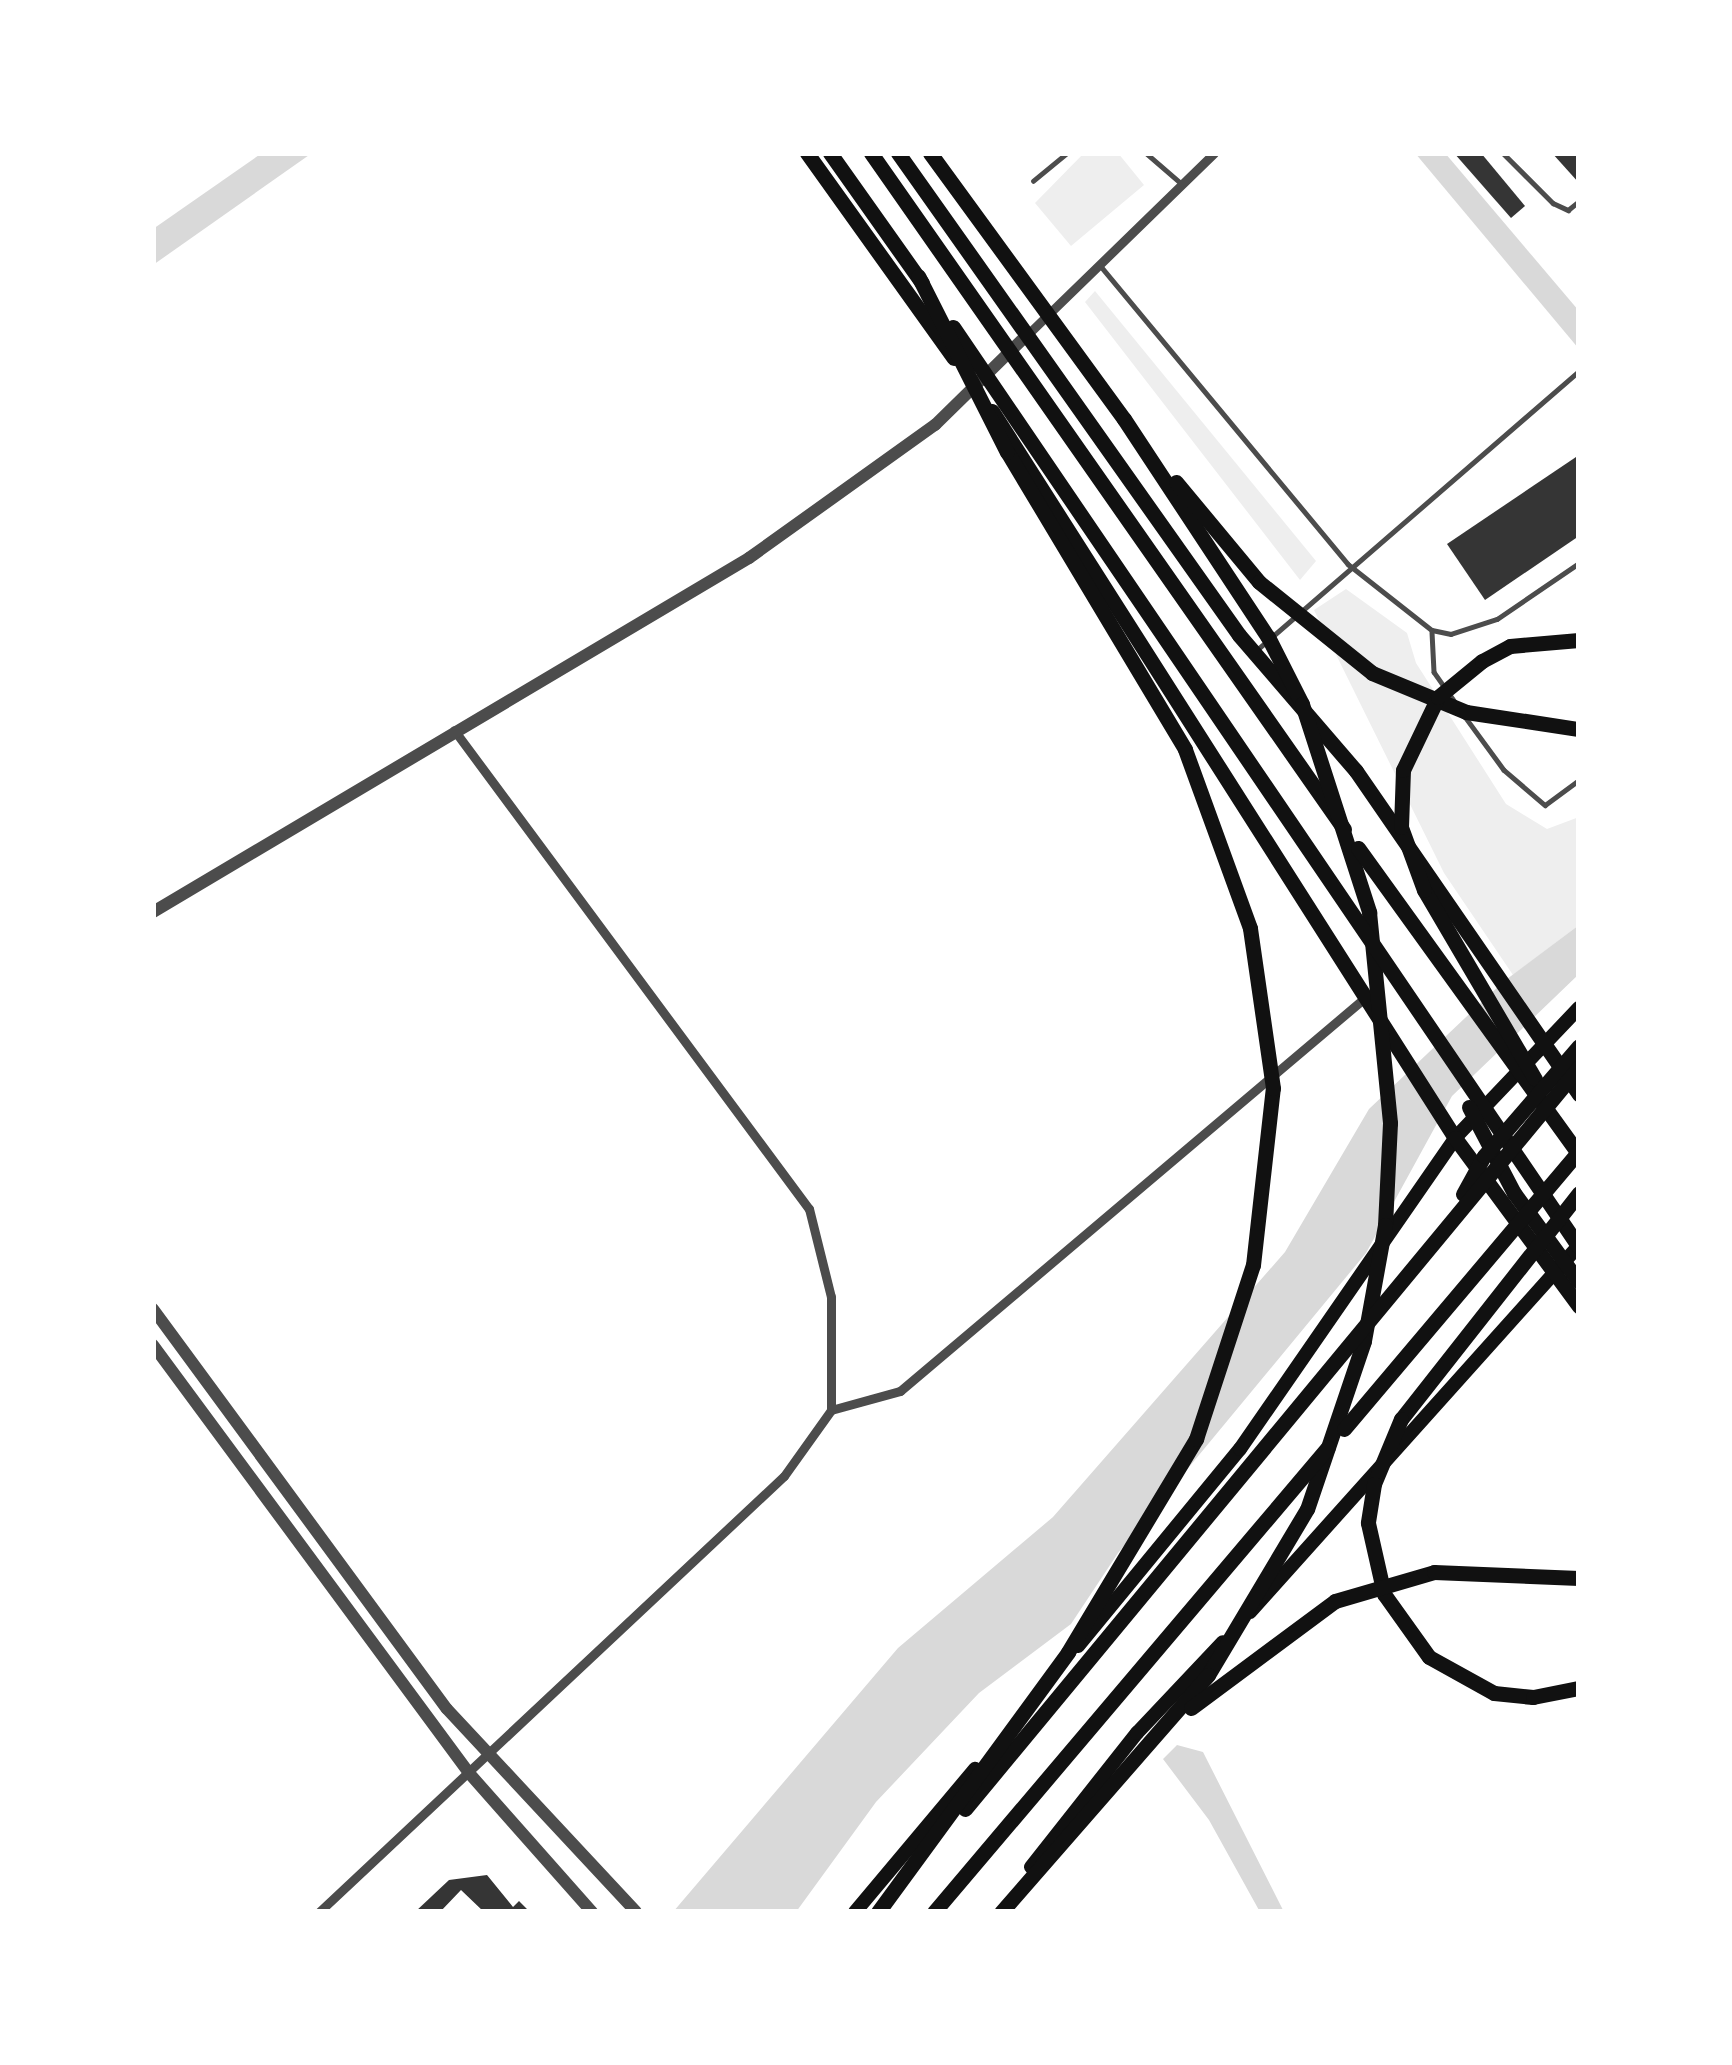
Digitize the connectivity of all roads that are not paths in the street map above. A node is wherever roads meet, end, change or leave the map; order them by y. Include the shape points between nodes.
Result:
1 (808, 153) edge
2 (830, 153) edge
3 (871, 153) edge
4 (898, 153) edge
5 (930, 153) edge
6 (1067, 153) edge
7 (1146, 153) edge
8 (1214, 153) edge
9 (1503, 153) edge
10 (1033, 181) dead end
11 (1183, 184) junction
12 (1579, 201) edge
13 (1099, 264) junction
14 (918, 276) junction
15 (1026, 335) junction
16 (1579, 371) edge
17 (974, 386) junction
18 (1124, 419) junction
19 (1579, 563) edge
20 (1348, 564) junction
21 (1432, 630) junction
22 (1579, 640) edge
23 (1254, 652) junction
24 (454, 730) junction
25 (1579, 730) edge
26 (1579, 780) edge
27 (153, 912) edge
28 (1366, 996) junction
29 (1579, 1008) edge
30 (1544, 1042) junction
31 (1579, 1046) edge
32 (1439, 1051) junction
33 (1579, 1067) edge
34 (1579, 1094) edge
35 (1453, 1133) junction
36 (1565, 1134) junction
37 (1579, 1152) edge
38 (1579, 1193) edge
39 (1443, 1229) junction
40 (1579, 1246) edge
41 (1552, 1278) junction
42 (1579, 1282) edge
43 (1579, 1306) edge
44 (153, 1309) edge
45 (153, 1346) edge
46 (831, 1410) junction
47 (1579, 1578) edge
48 (1579, 1688) edge
49 (1152, 1741) junction
50 (489, 1754) junction
51 (469, 1772) junction
52 (319, 1912) edge
53 (592, 1912) edge
54 (636, 1912) edge
55 (854, 1912) edge
56 (879, 1912) edge
57 (934, 1912) edge
58 (998, 1912) edge

1 - 17 main road
2 - 14 main road
3 - 36 main road
4 - 15 main road
5 - 18 main road
6 - 10 lane
7 - 11 lane
8 - 11 street
9 - 12 lane via 1553,203 1568,210
11 - 13 street
13 - 15 street
13 - 20 lane
14 - 32 main road
14 - 56 main road via 1007,452 1185,749 1250,928 1273,1088 1253,1265 1196,1439 1068,1652
15 - 17 street
15 - 23 main road
16 - 20 lane
17 - 24 street via 935,425 749,558
17 - 28 main road
18 - 25 main road via 1259,582 1339,651 1417,697
18 - 49 main road via 1268,637 1324,757 1370,912 1390,1123 1374,1292 1331,1453 1240,1631
19 - 21 lane via 1496,619 1451,634
20 - 21 lane
20 - 23 lane
21 - 26 lane via 1434,672 1524,792 1545,805
22 - 36 main road via 1510,646 1438,697 1411,746 1401,798 1401,827 1424,890
23 - 30 main road via 1356,771
24 - 27 street
24 - 46 street via 809,1209 831,1297
28 - 35 main road
28 - 46 street via 900,1391
29 - 30 main road
30 - 34 main road
30 - 35 main road
31 - 39 main road via 1484,1156
32 - 40 main road
32 - 42 main road via 1514,1193
33 - 39 main road
35 - 41 main road
35 - 55 main road via 1240,1449
36 - 37 main road
37 - 57 main road
38 - 48 main road via 1401,1419 1367,1523 1384,1594 1430,1657 1494,1693 1533,1697
39 - 56 main road
40 - 41 main road
41 - 43 main road
41 - 58 main road via 1137,1733
44 - 50 street via 447,1709
45 - 51 street
46 - 50 street via 784,1476
47 - 49 main road via 1434,1572 1335,1601 1256,1652
49 - 58 main road
50 - 51 street
50 - 54 street
51 - 52 street
51 - 53 street

